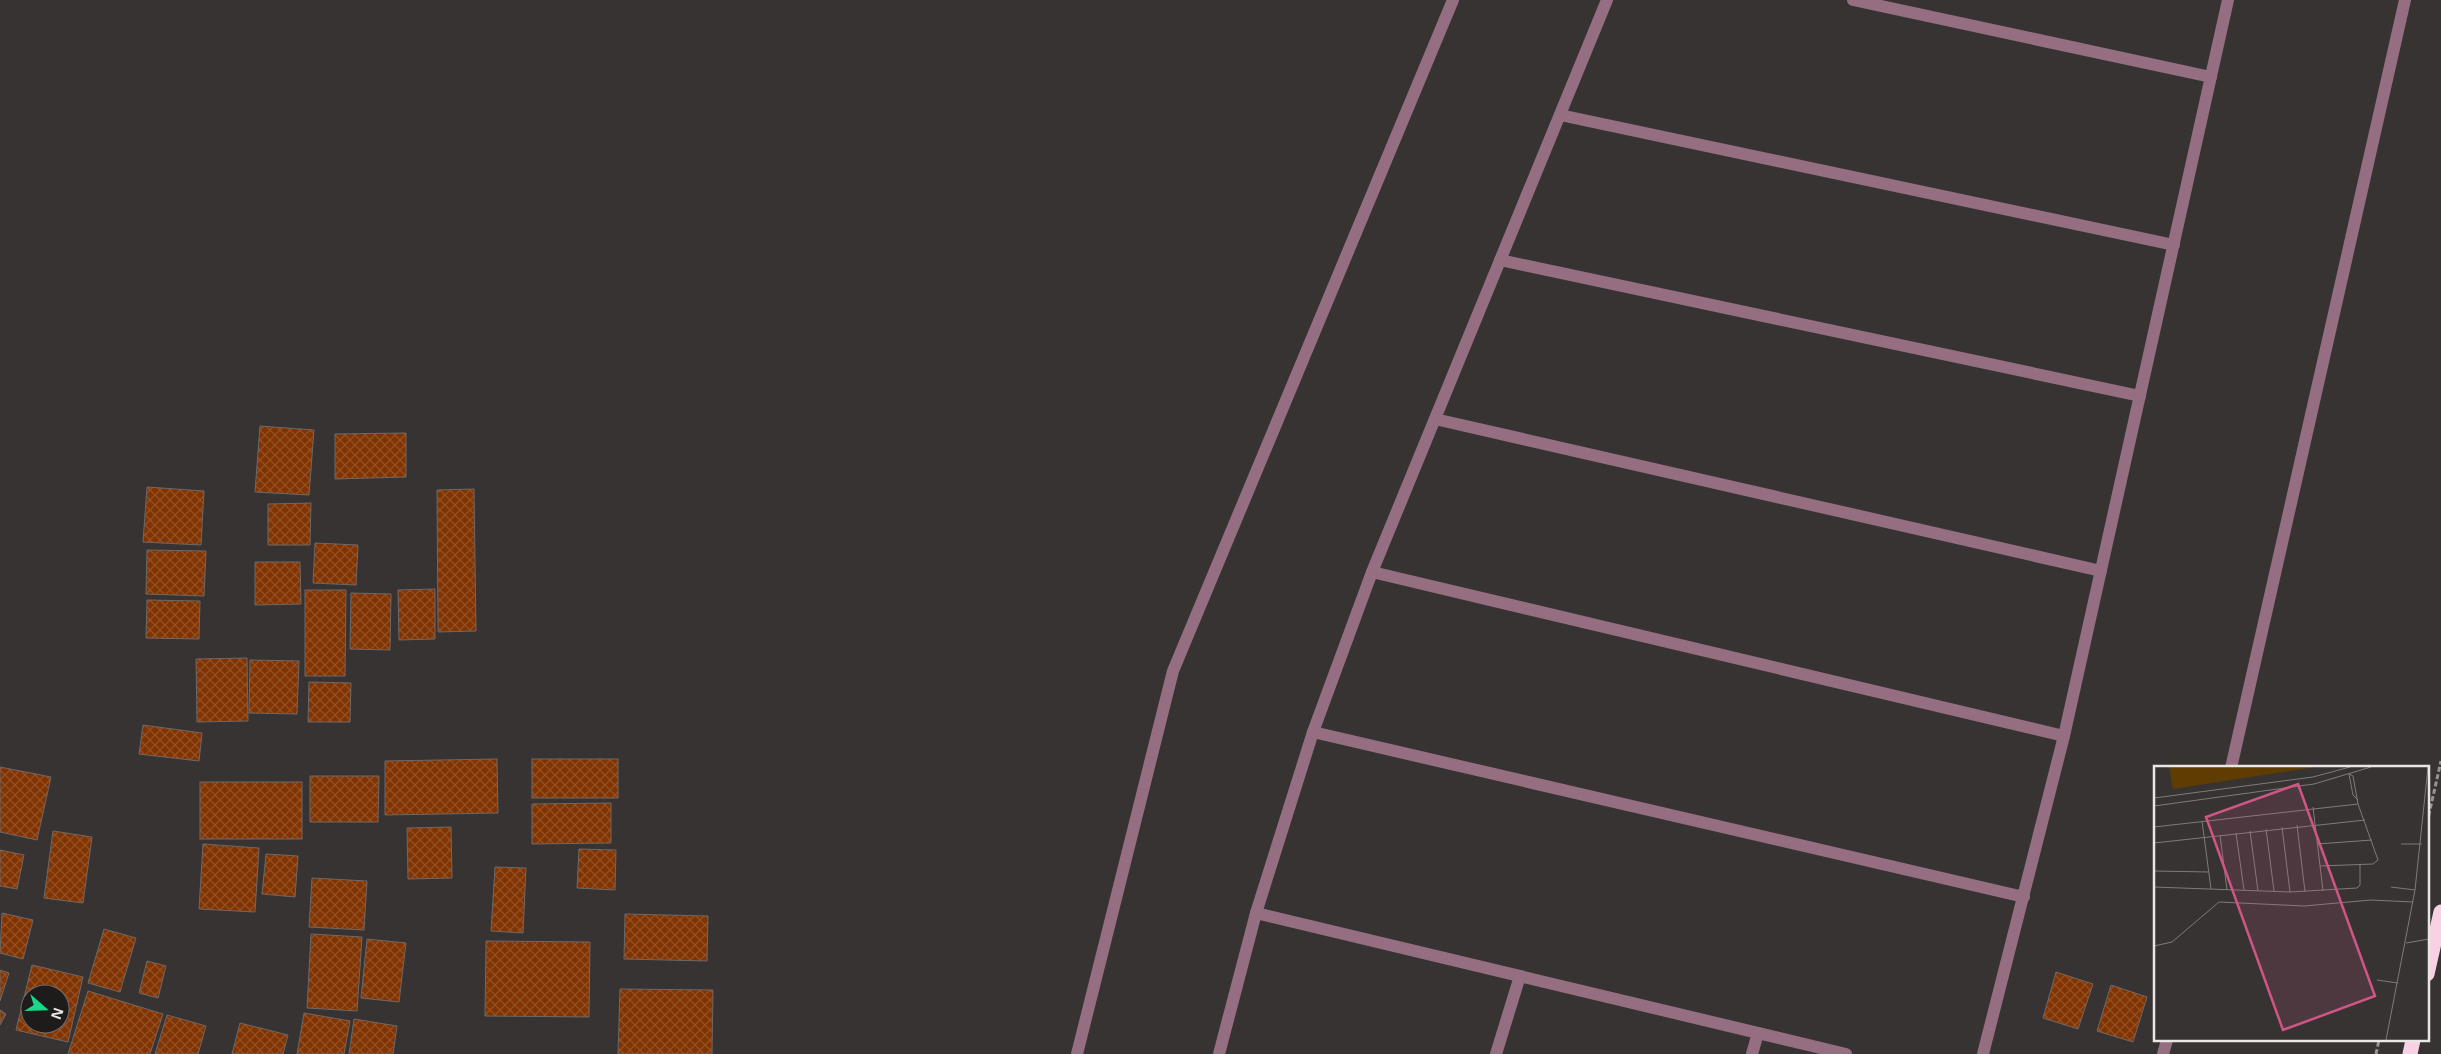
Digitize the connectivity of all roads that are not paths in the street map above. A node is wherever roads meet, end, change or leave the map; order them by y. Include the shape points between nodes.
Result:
1 (1453, 0) edge
2 (1607, 0) edge
3 (1852, 0) edge
4 (2228, 0) edge
5 (2405, 0) edge
6 (2211, 77) junction
7 (1560, 115) junction
8 (2174, 245) junction
9 (1500, 260) junction
10 (2140, 396) junction
11 (1435, 419) junction
12 (2100, 571) junction
13 (1372, 572) junction
14 (1313, 732) junction
15 (2064, 736) junction
16 (2231, 766) edge
17 (2024, 897) junction
18 (2441, 912) edge
19 (1256, 913) junction
20 (2428, 970) edge
21 (1520, 976) junction
22 (1758, 1033) junction
23 (1077, 1054) edge
24 (1219, 1054) edge
25 (1496, 1054) edge
26 (1752, 1054) edge
27 (1846, 1054) edge
28 (1982, 1054) edge

1 - 23 street via 1173,670
2 - 7 street
3 - 6 street
4 - 6 street
5 - 16 street
6 - 8 street
7 - 8 street
7 - 9 street
8 - 10 street
9 - 10 street
9 - 11 street
10 - 12 street
11 - 12 street
11 - 13 street
12 - 15 street
13 - 14 street
13 - 15 street
14 - 17 street
14 - 19 street
15 - 17 street
17 - 28 street
18 - 20 highway
19 - 21 street
19 - 24 street
21 - 22 street
21 - 25 street
22 - 26 street
22 - 27 street

